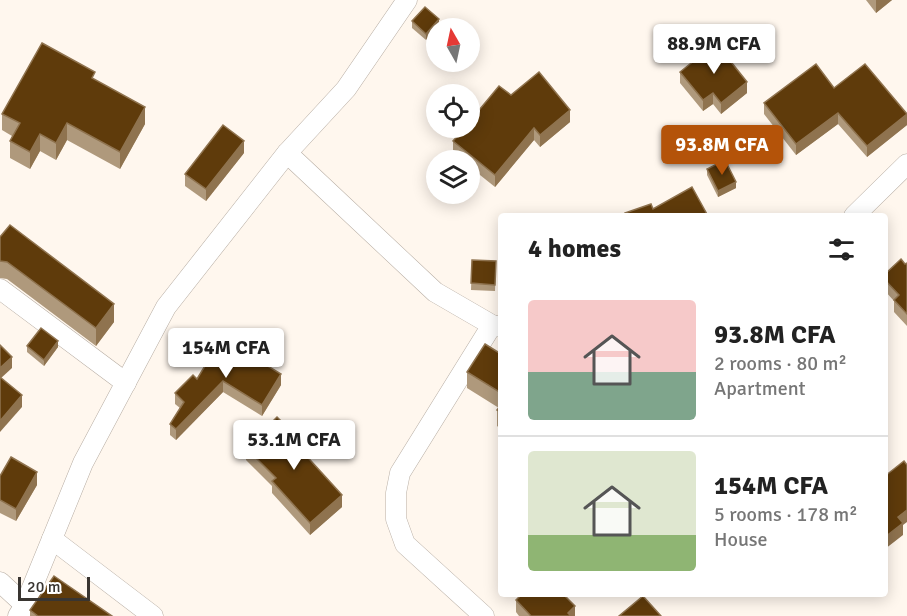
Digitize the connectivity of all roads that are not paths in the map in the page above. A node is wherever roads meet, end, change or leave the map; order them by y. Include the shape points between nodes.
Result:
1 (407, 0) edge
2 (287, 153) junction
3 (907, 164) edge
4 (857, 213) edge
5 (0, 289) edge
6 (496, 326) edge
7 (126, 383) junction
8 (52, 539) junction
9 (0, 582) edge
10 (22, 610) edge
11 (153, 616) edge
12 (483, 616) edge

1 - 2 street via 346,89
2 - 6 street via 435,292
2 - 7 street via 166,307
3 - 4 street
5 - 7 street
6 - 12 street via 400,473 396,493 396,519 405,544
7 - 8 street via 83,463
8 - 10 street
8 - 11 street
9 - 10 street

